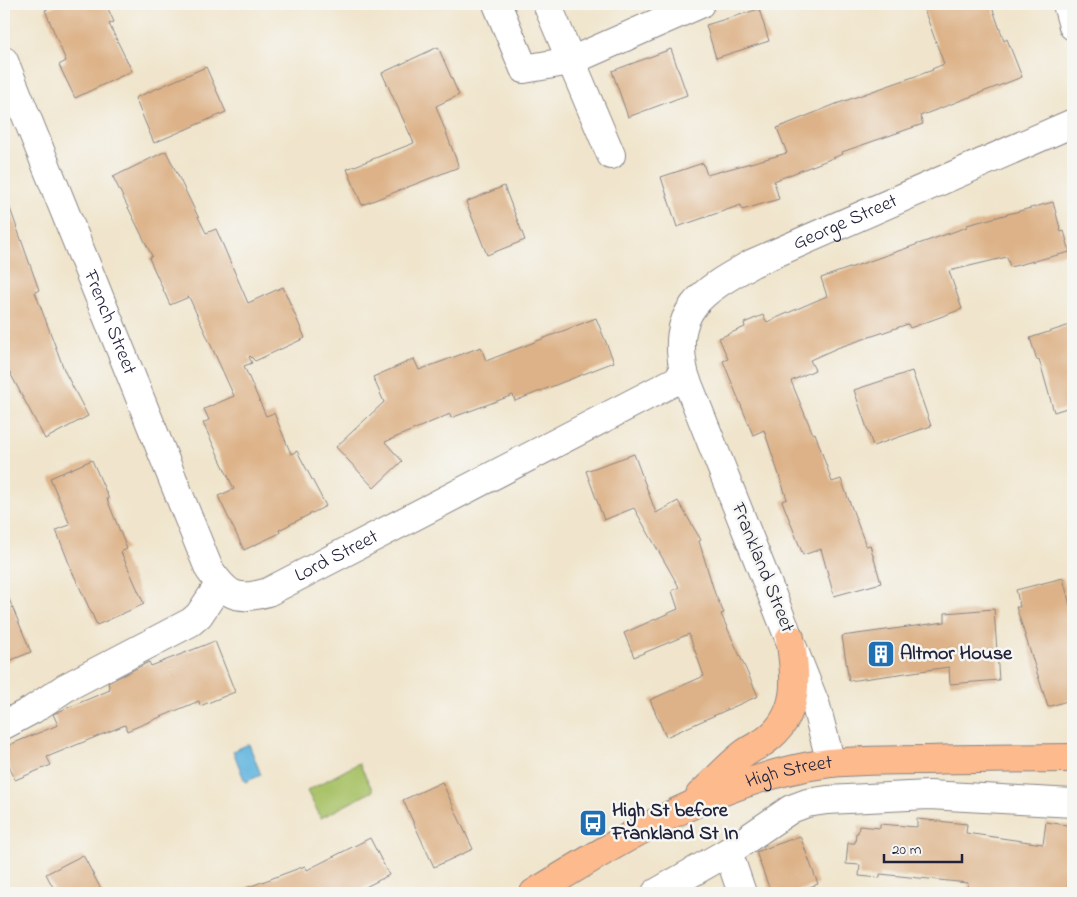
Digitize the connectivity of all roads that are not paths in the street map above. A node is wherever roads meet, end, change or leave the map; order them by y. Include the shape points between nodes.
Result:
1 (497, 4) edge
2 (547, 4) edge
3 (700, 4) edge
4 (1067, 4) edge
5 (1073, 26) edge
6 (4, 61) edge
7 (571, 61) junction
8 (1073, 123) edge
9 (611, 155) dead end
10 (685, 376) junction
11 (219, 585) junction
12 (790, 638) junction
13 (4, 725) edge
14 (1073, 758) edge
15 (831, 763) junction
16 (1073, 803) edge
17 (684, 810) junction
18 (728, 852) junction
19 (534, 893) edge
20 (656, 893) edge
21 (742, 893) edge

1 - 7 street via 524,69
2 - 7 street
3 - 7 street
4 - 5 street
6 - 11 street, French Street via 209,569
7 - 9 street
8 - 10 street, George Street via 753,263 716,285 690,308 685,321 680,344
10 - 11 street, Lord Street via 268,592 241,597
10 - 12 street, Frankland Street
11 - 13 street via 191,622 65,688
12 - 15 street, Frankland Street via 816,706
12 - 17 main road via 795,683 785,720
14 - 15 main road, High Street
15 - 17 main road, High Street via 740,786
16 - 18 street, High Street via 928,796 827,800 791,808
17 - 19 main road, High Street via 620,841
18 - 20 street, High Street
18 - 21 street

